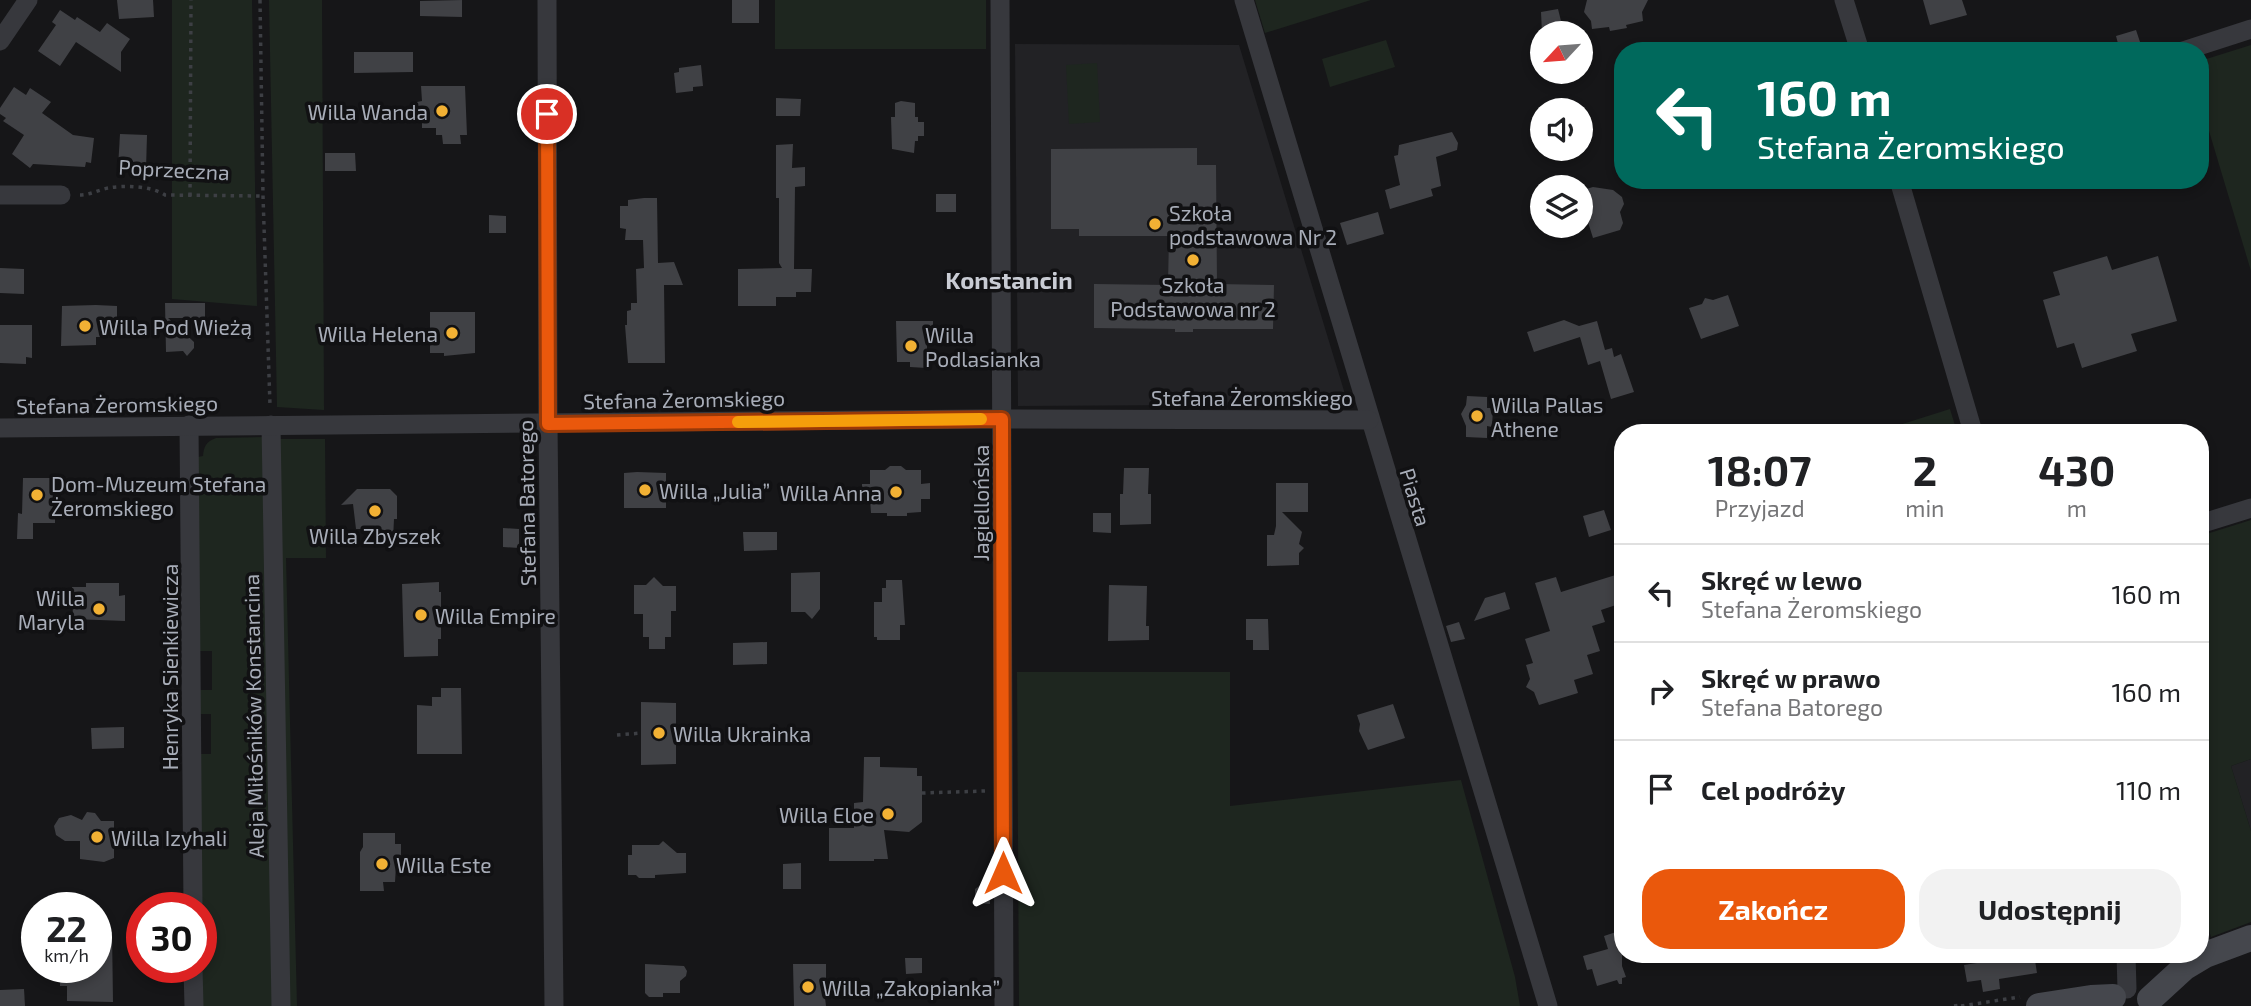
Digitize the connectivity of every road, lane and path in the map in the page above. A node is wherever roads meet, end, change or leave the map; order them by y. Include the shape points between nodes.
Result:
1 (28, 0) edge
2 (191, 0) edge
3 (260, 0) edge
4 (547, 0) edge
5 (1000, 0) edge
6 (1244, 0) edge
7 (1844, 0) edge
8 (2251, 29) edge
9 (0, 41) edge
10 (1857, 42) edge
11 (2209, 43) edge
12 (1902, 189) edge
13 (0, 195) edge
14 (61, 195) joint
15 (190, 195) junction
16 (263, 196) junction
17 (1002, 419) junction
18 (1369, 420) junction
19 (548, 424) junction
20 (1971, 424) edge
21 (189, 425) junction
22 (281, 425) junction
23 (0, 428) edge
24 (2251, 508) edge
25 (2209, 521) edge
26 (642, 733) dead end
27 (617, 734) dead end
28 (989, 791) dead end
29 (922, 793) dead end
30 (193, 892) edge
31 (2251, 938) edge
32 (2209, 954) edge
33 (2127, 963) edge
34 (2192, 963) edge
35 (193, 983) edge
36 (2130, 1000) edge
37 (1961, 1005) edge
38 (194, 1006) edge
39 (281, 1006) edge
40 (554, 1006) edge
41 (1004, 1006) edge
42 (1548, 1006) edge
43 (1954, 1006) edge
44 (2039, 1006) edge

1 - 9 street
2 - 15 path
3 - 16 path
4 - 19 street, Stefana Batorego
5 - 17 street, Jagiellońska
6 - 18 street, Piasta
7 - 10 street
8 - 11 street
12 - 20 street
13 - 14 street
14 - 15 path, Poprzeczna via 87,195 109,188 154,188 165,195
15 - 16 path, Poprzeczna
16 - 22 path via 270,405 281,411
17 - 18 street, Stefana Żeromskiego
17 - 19 street, Stefana Żeromskiego
17 - 41 street, Jagiellońska
18 - 42 street, Piasta
19 - 22 street, Stefana Żeromskiego
19 - 40 street, Stefana Batorego
21 - 22 street, Stefana Żeromskiego
21 - 23 street, Stefana Żeromskiego
21 - 30 street, Henryka Sienkiewicza
22 - 39 street, Aleja Miłośników Konstancina
24 - 25 street
26 - 27 path
28 - 29 path
31 - 32 street
33 - 36 street
34 - 36 street
35 - 38 street
36 - 44 street via 2091,998
37 - 43 path

